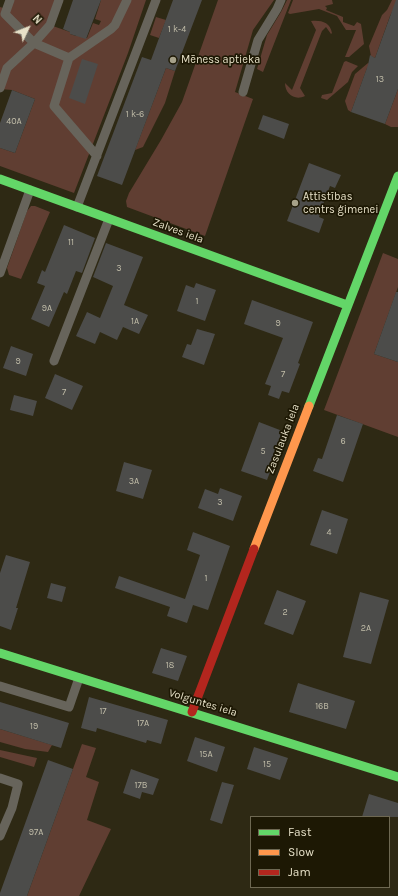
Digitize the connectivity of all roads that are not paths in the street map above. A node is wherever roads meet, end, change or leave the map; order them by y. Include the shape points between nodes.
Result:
1 (10, 0) edge
2 (59, 0) edge
3 (127, 0) edge
4 (156, 0) edge
5 (281, 0) edge
6 (34, 43) junction
7 (69, 58) junction
8 (0, 88) edge
9 (243, 92) dead end
10 (97, 156) junction
11 (398, 176) edge
12 (0, 179) edge
13 (30, 190) junction
14 (78, 207) junction
15 (109, 219) junction
16 (0, 273) edge
17 (348, 305) junction
18 (54, 362) dead end
19 (0, 653) edge
20 (79, 678) junction
21 (0, 686) edge
22 (192, 712) junction
23 (398, 777) edge
24 (0, 778) edge
25 (0, 836) edge

1 - 6 lane via 5,14
2 - 6 lane via 50,25
3 - 7 lane via 111,29
4 - 10 lane
5 - 9 lane via 258,40
6 - 7 lane
6 - 8 lane via 7,68
7 - 10 lane via 54,106
10 - 14 lane
11 - 17 street, Zasulauka iela
12 - 13 street, Zalves iela
13 - 14 street, Zalves iela
13 - 16 lane
14 - 15 street, Zalves iela
15 - 17 street, Zalves iela
15 - 18 lane
17 - 22 street, Zasulauka iela
19 - 20 street, Volguntes iela
20 - 21 lane via 69,707
20 - 22 street, Volguntes iela
22 - 23 street, Volguntes iela
24 - 25 lane via 18,784 12,808

